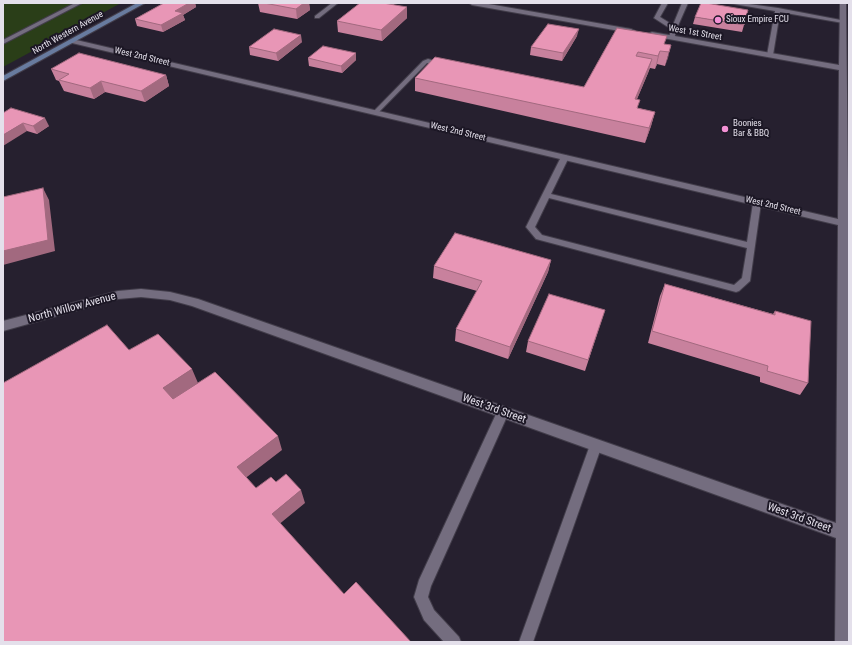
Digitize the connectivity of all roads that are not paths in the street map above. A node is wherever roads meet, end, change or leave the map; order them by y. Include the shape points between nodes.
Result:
1 (79, 3) edge
2 (142, 3) edge
3 (335, 3) edge
4 (472, 3) edge
5 (665, 3) edge
6 (685, 3) edge
7 (731, 3) edge
8 (843, 3) edge
9 (778, 10) junction
10 (317, 16) dead end
11 (843, 21) junction
12 (674, 28) junction
13 (672, 38) junction
14 (72, 41) junction
15 (3, 42) edge
16 (770, 55) junction
17 (452, 66) edge
18 (843, 68) junction
19 (3, 79) edge
20 (376, 112) junction
21 (565, 157) junction
22 (546, 195) junction
23 (757, 202) junction
24 (843, 223) junction
25 (751, 246) junction
26 (142, 293) joint
27 (3, 326) edge
28 (503, 412) junction
29 (596, 445) junction
30 (845, 534) junction
31 (454, 642) edge
32 (526, 642) edge
33 (844, 642) edge

1 - 15 lane
2 - 14 street, North Western Avenue
3 - 10 lane
4 - 13 street, West 1st Street
5 - 12 lane via 657,18
6 - 12 lane
7 - 9 lane
8 - 11 street
9 - 11 lane
9 - 16 lane
11 - 18 street
12 - 13 lane
13 - 16 street, West 1st Street
14 - 19 street, North Western Avenue
14 - 20 street, West 2nd Street
16 - 18 street, West 1st Street
17 - 20 lane via 425,62
18 - 24 street
20 - 21 street, West 2nd Street
21 - 22 lane
21 - 23 street, West 2nd Street
22 - 25 lane
22 - 25 lane via 530,227 539,237 736,288 747,279
23 - 24 street, West 2nd Street
23 - 25 lane
24 - 30 street
26 - 27 street, North Willow Avenue via 118,295
26 - 28 street, West 3rd Street via 194,302
28 - 29 street, West 3rd Street
28 - 31 lane via 424,585 422,597 428,615
29 - 30 street, West 3rd Street
29 - 32 lane
30 - 33 street

